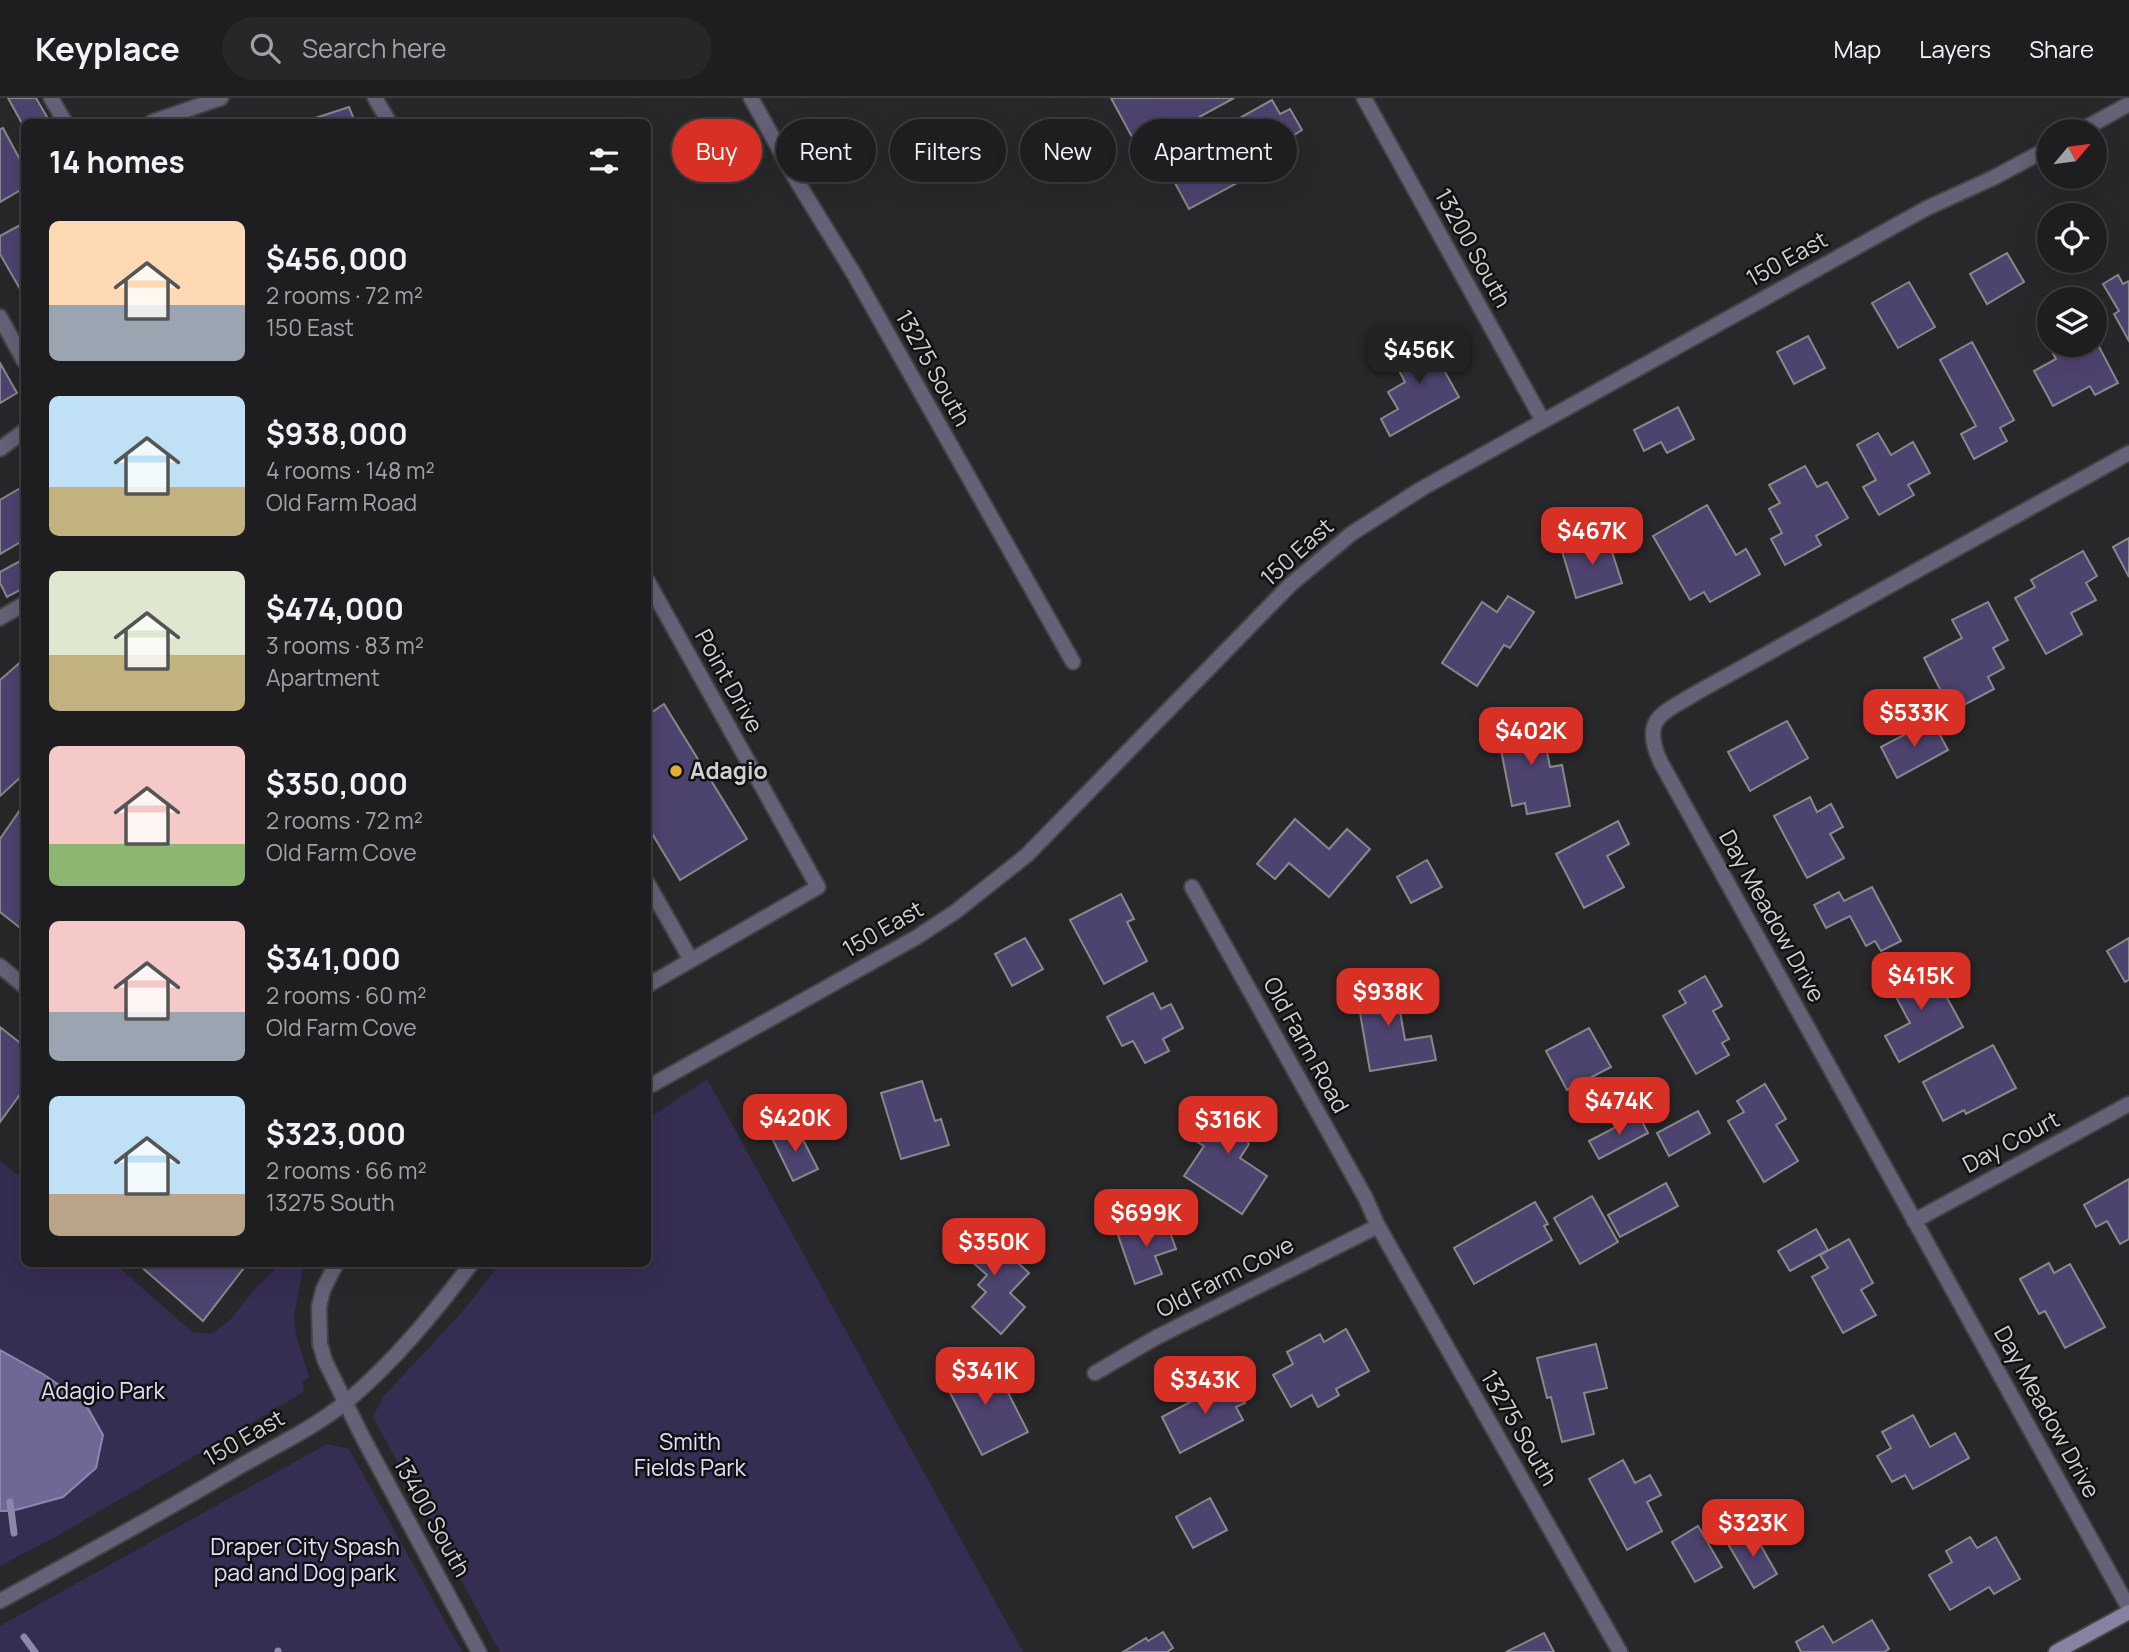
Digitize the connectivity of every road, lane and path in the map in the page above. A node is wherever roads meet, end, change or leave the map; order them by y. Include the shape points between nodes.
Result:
1 (51, 98) edge
2 (221, 98) edge
3 (375, 98) edge
4 (751, 98) edge
5 (1364, 98) edge
6 (2129, 104) edge
7 (63, 119) edge
8 (161, 119) edge
9 (387, 119) edge
10 (2102, 119) edge
11 (2037, 154) edge
12 (0, 317) edge
13 (21, 356) edge
14 (1543, 421) junction
15 (21, 433) edge
16 (0, 449) edge
17 (2129, 453) edge
18 (651, 587) edge
19 (21, 606) edge
20 (0, 618) edge
21 (1073, 662) dead end
22 (1192, 887) dead end
23 (651, 889) edge
24 (691, 960) junction
25 (0, 966) edge
26 (651, 983) edge
27 (21, 984) edge
28 (651, 1085) edge
29 (2129, 1104) edge
30 (1914, 1221) junction
31 (1378, 1226) junction
32 (334, 1267) edge
33 (469, 1267) edge
34 (1095, 1373) dead end
35 (344, 1403) junction
36 (0, 1601) edge
37 (2129, 1610) edge
38 (480, 1652) edge
39 (1620, 1652) edge
40 (2056, 1652) edge

1 - 7 street
2 - 8 street
3 - 9 street
4 - 21 street, 13275 South
5 - 14 street, 13200 South
6 - 10 street
11 - 14 street, 150 East via 1927,208
12 - 13 street
14 - 28 street, 150 East via 1389,509 1319,559 1027,855 955,912
15 - 16 street
17 - 30 street, Day Meadow Drive via 1696,693 1657,716 1652,726 1651,738 1660,761
18 - 24 street, Point Drive via 818,887
19 - 20 street
22 - 31 street, Old Farm Road
23 - 24 street
24 - 26 street, Point Drive
25 - 27 street
29 - 30 street, Day Court
30 - 37 street, Day Meadow Drive
31 - 34 street, Old Farm Cove
31 - 39 street, 13275 South
32 - 35 street via 323,1290 318,1326 325,1361
33 - 35 street, 150 East via 414,1335
35 - 36 street, 150 East
35 - 38 street, 13400 South
37 - 40 main road

